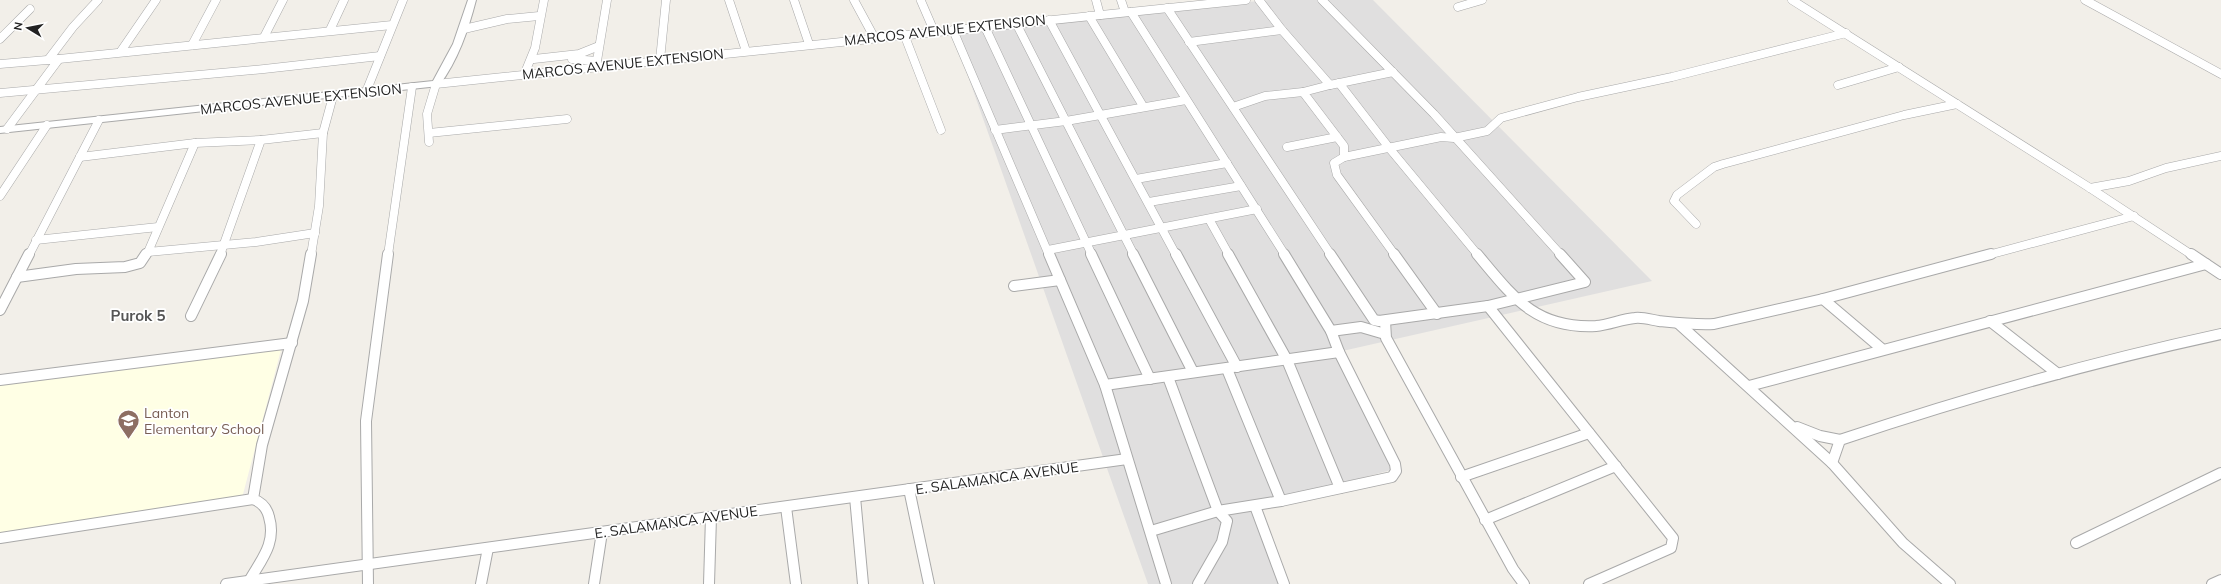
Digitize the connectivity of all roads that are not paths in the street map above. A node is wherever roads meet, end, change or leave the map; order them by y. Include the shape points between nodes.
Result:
1 (98, 0) edge
2 (156, 0) edge
3 (216, 0) edge
4 (283, 0) edge
5 (344, 0) edge
6 (403, 0) edge
7 (472, 0) edge
8 (544, 0) edge
9 (607, 0) edge
10 (666, 0) edge
11 (730, 0) edge
12 (794, 0) edge
13 (854, 0) edge
14 (1096, 0) edge
15 (1120, 0) edge
16 (1246, 0) edge
17 (1259, 0) edge
18 (1322, 0) edge
19 (1482, 0) edge
20 (1792, 0) edge
21 (2086, 0) edge
22 (921, 1) edge
23 (1458, 7) dead end
24 (1167, 8) junction
25 (30, 9) dead end
26 (1128, 12) junction
27 (1100, 15) junction
28 (539, 16) junction
29 (1089, 16) junction
30 (1049, 20) junction
31 (1016, 23) junction
32 (392, 25) junction
33 (985, 27) junction
34 (464, 29) junction
35 (330, 30) junction
36 (953, 30) junction
37 (1282, 30) junction
38 (934, 31) junction
39 (1846, 33) junction
40 (904, 34) junction
41 (264, 37) junction
42 (874, 37) junction
43 (0, 39) edge
44 (1188, 42) junction
45 (809, 44) junction
46 (192, 45) junction
47 (600, 46) junction
48 (746, 50) junction
49 (121, 51) junction
50 (380, 56) junction
51 (559, 57) junction
52 (59, 59) junction
53 (534, 59) junction
54 (48, 60) junction
55 (660, 60) junction
56 (0, 64) edge
57 (596, 64) junction
58 (1899, 67) junction
59 (1393, 72) junction
60 (2221, 74) edge
61 (524, 75) junction
62 (1339, 83) junction
63 (436, 84) junction
64 (1330, 85) junction
65 (1838, 85) dead end
66 (412, 87) junction
67 (36, 90) junction
68 (366, 92) junction
69 (1303, 92) junction
70 (0, 93) edge
71 (333, 96) junction
72 (1186, 100) junction
73 (1957, 104) junction
74 (1143, 106) junction
75 (1232, 107) junction
76 (1099, 114) junction
77 (567, 119) dead end
78 (99, 120) junction
79 (1066, 121) junction
80 (1030, 124) junction
81 (47, 125) junction
82 (4, 129) edge
83 (941, 130) dead end
84 (995, 130) junction
85 (1448, 130) junction
86 (322, 133) junction
87 (429, 133) junction
88 (1337, 137) junction
89 (1441, 137) junction
90 (1454, 138) junction
91 (261, 140) junction
92 (429, 142) dead end
93 (195, 143) junction
94 (1344, 146) junction
95 (1286, 147) dead end
96 (1390, 148) junction
97 (1361, 154) junction
98 (2221, 156) edge
99 (80, 157) junction
100 (1344, 157) junction
101 (1227, 163) junction
102 (1136, 179) junction
103 (1241, 186) junction
104 (2090, 188) junction
105 (0, 196) edge
106 (1149, 202) junction
107 (1257, 209) junction
108 (2134, 216) junction
109 (1209, 219) junction
110 (1696, 224) dead end
111 (158, 227) junction
112 (1162, 229) junction
113 (315, 233) junction
114 (1125, 236) junction
115 (36, 240) junction
116 (225, 244) junction
117 (1086, 244) junction
118 (1048, 250) junction
119 (148, 252) junction
120 (2206, 264) junction
121 (2221, 274) edge
122 (17, 277) junction
123 (1060, 280) junction
124 (1014, 286) dead end
125 (3, 298) edge
126 (1514, 298) junction
127 (1823, 300) junction
128 (1488, 306) junction
129 (0, 310) edge
130 (1437, 314) junction
131 (190, 316) dead end
132 (1385, 321) junction
133 (1990, 321) junction
134 (1678, 323) junction
135 (1332, 332) junction
136 (1385, 334) junction
137 (2221, 334) edge
138 (292, 343) junction
139 (1882, 350) junction
140 (1339, 352) junction
141 (1287, 360) junction
142 (1232, 368) junction
143 (1193, 372) junction
144 (2058, 374) junction
145 (1168, 377) junction
146 (1150, 379) junction
147 (0, 380) edge
148 (1105, 385) junction
149 (1749, 386) junction
150 (1788, 422) junction
151 (1589, 433) junction
152 (1840, 440) junction
153 (1127, 459) junction
154 (1832, 463) junction
155 (1616, 466) junction
156 (2221, 473) edge
157 (1462, 477) junction
158 (1340, 488) junction
159 (909, 490) junction
160 (855, 497) junction
161 (253, 499) junction
162 (1281, 501) junction
163 (1255, 506) junction
164 (786, 507) junction
165 (1218, 511) junction
166 (711, 517) junction
167 (1485, 520) junction
168 (1151, 531) junction
169 (602, 532) junction
170 (0, 538) edge
171 (2076, 543) dead end
172 (488, 548) junction
173 (370, 564) junction
174 (2221, 580) edge
175 (248, 582) edge
176 (226, 584) edge
177 (368, 584) edge
178 (481, 584) edge
179 (594, 584) edge
180 (710, 584) edge
181 (796, 584) edge
182 (863, 584) edge
183 (928, 584) edge
184 (1166, 584) edge
185 (1198, 584) edge
186 (1284, 584) edge
187 (1524, 584) edge
188 (1589, 584) edge
189 (1950, 584) edge
190 (2212, 584) edge

1 - 54 street
2 - 49 street
3 - 46 street
4 - 41 street
5 - 35 street
6 - 32 street
7 - 34 street
8 - 28 street
9 - 47 street
10 - 55 street
11 - 48 street
12 - 45 street
13 - 42 street
14 - 27 street
15 - 26 street
16 - 24 street, MARCOS AVENUE EXTENSION
17 - 37 street
18 - 59 street
19 - 23 street
20 - 39 street
21 - 60 street
22 - 38 street
24 - 26 street, MARCOS AVENUE EXTENSION
24 - 44 street
25 - 43 street
26 - 27 street, MARCOS AVENUE EXTENSION
26 - 72 street
27 - 29 street, MARCOS AVENUE EXTENSION
28 - 34 street via 507,19
28 - 53 street
29 - 30 street, MARCOS AVENUE EXTENSION
29 - 74 street
30 - 31 street, MARCOS AVENUE EXTENSION
30 - 76 street
31 - 33 street, MARCOS AVENUE EXTENSION
31 - 79 street
32 - 35 street
32 - 50 street
33 - 36 street, MARCOS AVENUE EXTENSION
33 - 80 street
34 - 63 street via 447,68
35 - 41 street
36 - 38 street, MARCOS AVENUE EXTENSION
36 - 84 street
37 - 44 street
37 - 64 street
38 - 40 street, MARCOS AVENUE EXTENSION
39 - 58 street
39 - 90 street via 1672,77 1578,97 1501,118 1487,131
40 - 42 street, MARCOS AVENUE EXTENSION
40 - 83 street
41 - 46 street
42 - 45 street, MARCOS AVENUE EXTENSION
44 - 75 street
45 - 48 street, MARCOS AVENUE EXTENSION
46 - 49 street
47 - 51 street via 585,53
47 - 57 street
48 - 55 street, MARCOS AVENUE EXTENSION
49 - 52 street
50 - 67 street
50 - 68 street
51 - 53 street
51 - 57 street
52 - 54 street
52 - 67 street
53 - 61 street
54 - 56 street
55 - 57 street, MARCOS AVENUE EXTENSION
57 - 61 street, MARCOS AVENUE EXTENSION
58 - 65 street
58 - 73 street
59 - 62 street
59 - 85 street
61 - 63 street, MARCOS AVENUE EXTENSION
62 - 64 street
62 - 96 street
63 - 66 street, MARCOS AVENUE EXTENSION
63 - 87 street via 427,114
64 - 69 street
66 - 68 street, MARCOS AVENUE EXTENSION
66 - 173 street via 366,421 366,512
67 - 70 street
67 - 82 street
68 - 71 street, MARCOS AVENUE EXTENSION
69 - 75 street via 1265,96
69 - 88 street
71 - 78 street, MARCOS AVENUE EXTENSION
71 - 86 street
72 - 74 street
72 - 101 street
73 - 104 street
73 - 110 street via 1904,115 1714,167 1677,195 1674,201
74 - 76 street
75 - 132 street via 1292,194 1371,318
76 - 79 street
76 - 102 street
77 - 87 street
78 - 81 street, MARCOS AVENUE EXTENSION
78 - 99 street
79 - 80 street
79 - 114 street
80 - 84 street
80 - 117 street
81 - 82 street, MARCOS AVENUE EXTENSION
81 - 105 street
84 - 118 street
85 - 89 street
85 - 90 street
86 - 91 street
86 - 113 street via 321,180
87 - 92 street
88 - 94 street
88 - 95 street
89 - 90 street
89 - 96 street
90 - 126 street via 1585,282
91 - 93 street
91 - 116 street
93 - 99 street
93 - 111 street
94 - 97 street
94 - 100 street
96 - 97 street
96 - 126 street
97 - 100 street
98 - 104 street via 2166,168 2129,182
99 - 115 street
100 - 130 street via 1334,163 1334,170
101 - 102 street
101 - 103 street
102 - 106 street
103 - 106 street
103 - 107 street
104 - 108 street
106 - 112 street
107 - 109 street
107 - 135 street
108 - 120 street
108 - 127 street
109 - 112 street
109 - 141 street
111 - 115 street
111 - 119 street
112 - 114 street
112 - 142 street
113 - 116 street
113 - 138 street via 303,301
114 - 117 street
114 - 143 street
115 - 122 street
116 - 119 street
116 - 131 street
117 - 118 street
117 - 146 street
118 - 123 street
119 - 122 street via 140,263 124,268 76,269
120 - 121 street
120 - 133 street
122 - 125 street
123 - 124 street
123 - 148 street
125 - 129 street
126 - 128 street
126 - 134 street via 1538,315 1575,326 1598,326 1636,318
127 - 134 street via 1724,323
127 - 139 street
128 - 130 street
128 - 151 street
130 - 132 street
132 - 136 street
133 - 139 street
133 - 144 street
134 - 149 street
135 - 136 street via 1361,327
135 - 140 street
136 - 157 street
137 - 144 street via 2137,352
138 - 147 street
138 - 161 street via 262,445
139 - 149 street
140 - 141 street
140 - 158 street via 1389,451 1396,472 1392,478
141 - 142 street
141 - 158 street
142 - 143 street
142 - 162 street
143 - 145 street
144 - 152 street via 1936,408
145 - 146 street
145 - 165 street
146 - 148 street
148 - 153 street
149 - 150 street
150 - 152 street via 1811,434
150 - 154 street
151 - 155 street
151 - 157 street
152 - 154 street
153 - 159 street, E. SALAMANCA AVENUE
153 - 168 street
154 - 189 street via 1903,543
155 - 167 street
155 - 188 street via 1670,533 1673,544 1671,548
156 - 171 street
157 - 167 street
158 - 162 street
159 - 160 street, E. SALAMANCA AVENUE
159 - 183 street
160 - 164 street, E. SALAMANCA AVENUE
160 - 182 street
161 - 170 street
161 - 175 street via 260,501 268,511 273,533 264,560
162 - 163 street
163 - 165 street
163 - 186 street
164 - 166 street, E. SALAMANCA AVENUE
164 - 181 street
165 - 168 street
165 - 185 street via 1227,521 1222,542
166 - 169 street, E. SALAMANCA AVENUE
166 - 180 street
167 - 187 street
168 - 184 street
169 - 172 street, E. SALAMANCA AVENUE
169 - 179 street
172 - 173 street, E. SALAMANCA AVENUE
172 - 178 street
173 - 175 street, E. SALAMANCA AVENUE
173 - 177 street
174 - 190 street
175 - 176 street, E. SALAMANCA AVENUE

